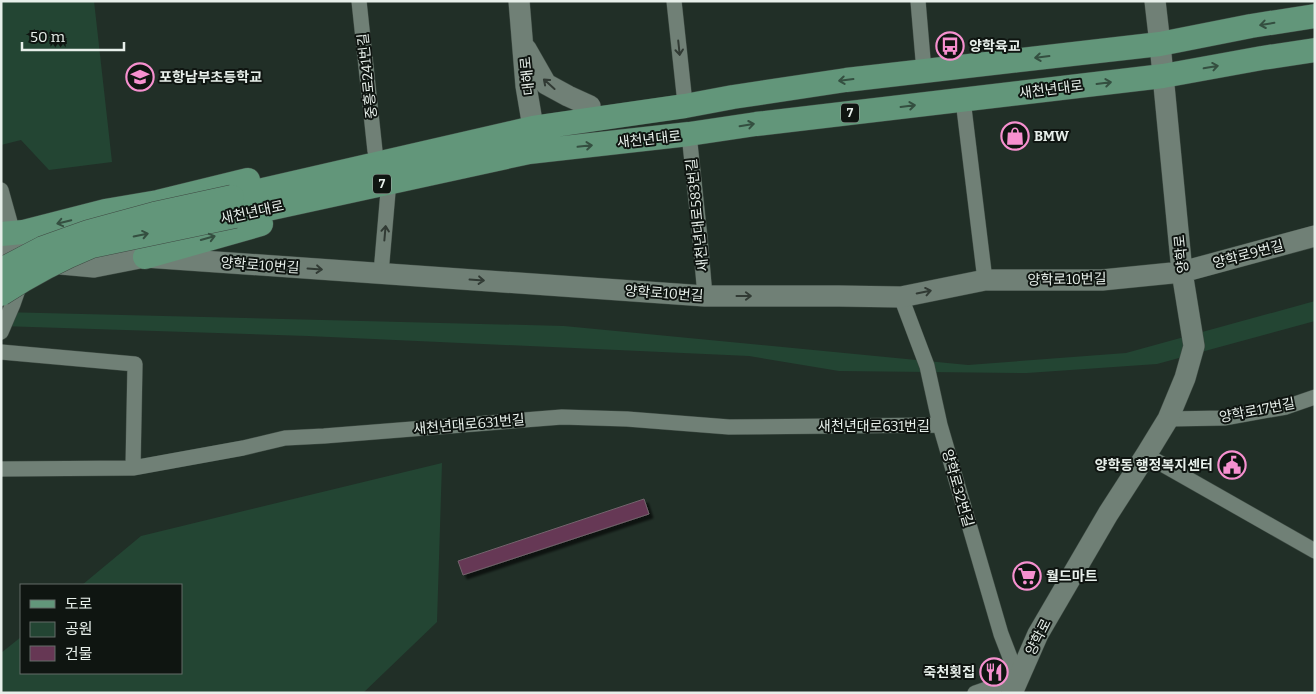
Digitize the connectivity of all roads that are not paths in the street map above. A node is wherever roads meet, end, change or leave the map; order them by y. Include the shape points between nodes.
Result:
1 (360, 1) edge
2 (519, 1) edge
3 (674, 1) edge
4 (918, 1) edge
5 (1155, 1) edge
6 (1315, 16) edge
7 (524, 44) junction
8 (1160, 44) junction
9 (1315, 52) edge
10 (924, 71) junction
11 (1163, 76) junction
12 (684, 94) junction
13 (733, 96) junction
14 (963, 100) junction
15 (590, 106) junction
16 (688, 134) junction
17 (533, 137) junction
18 (375, 151) junction
19 (1, 190) edge
20 (388, 192) junction
21 (234, 206) junction
22 (91, 215) junction
23 (1315, 236) edge
24 (5, 240) edge
25 (134, 259) junction
26 (28, 261) junction
27 (1, 270) edge
28 (1182, 272) junction
29 (381, 274) junction
30 (985, 280) junction
31 (1, 294) edge
32 (705, 296) junction
33 (901, 297) junction
34 (1, 332) edge
35 (1, 352) edge
36 (1315, 397) edge
37 (1168, 420) junction
38 (940, 425) junction
39 (1146, 455) junction
40 (133, 468) junction
41 (1, 469) edge
42 (1315, 551) edge
43 (1015, 685) edge
44 (975, 693) edge

1 - 18 street, 중흥로241번길
2 - 7 main road, 대해로
3 -> 12 street
4 - 10 street
5 - 8 main road, 양학로
6 -> 8 main road, 새천년대로 / 7
15 -> 7 main road via 546,84
7 - 17 main road, 대해로
8 -> 10 main road, 새천년대로 / 7
8 - 11 main road, 양학로
11 -> 9 main road, 새천년대로 / 7
10 -> 13 main road, 새천년대로 / 7
14 -> 11 main road, 새천년대로 / 7
11 - 28 main road, 양학로
12 - 13 main road via 708,91
12 - 15 main road
13 - 17 main road, 새천년대로 / 7
16 -> 14 main road, 새천년대로 / 7
14 - 30 street
15 - 17 main road
17 -> 16 main road, 새천년대로 / 7
16 - 32 street, 새천년대로583번길
17 - 18 main road via 487,125
17 - 20 main road via 511,165
17 - 21 main road, 새천년대로 / 7
18 - 22 main road
19 - 24 street
25 -> 20 main road
29 -> 20 street
21 - 27 main road, 새천년대로, bridge via 154,214 88,232 43,248
31 -> 21 main road, 새천년대로, bridge via 92,246
22 -> 24 main road via 23,232
22 - 25 main road via 105,250
23 - 28 main road, 양학로9번길
24 - 26 main road, 양학로10번길
25 - 26 main road, 양학로10번길 via 94,267
25 -> 29 main road, 양학로10번길
26 - 34 street
28 - 30 main road, 양학로10번길 via 1102,280
28 - 37 main road, 양학로 via 1194,346
29 -> 32 main road, 양학로10번길
33 -> 30 main road, 양학로10번길
32 -> 33 main road, 양학로10번길
33 - 38 street, 양학로32번길 via 927,366
35 - 40 street via 135,364
36 - 37 street, 양학로17번길 via 1286,407 1224,418
37 - 39 main road, 양학로
38 - 40 street, 새천년대로631번길 via 729,427 562,417 285,438
38 - 43 street, 양학로32번길
39 - 42 street
39 - 43 main road, 양학로 via 1038,634
40 - 41 street, 새천년대로631번길
43 - 44 street

